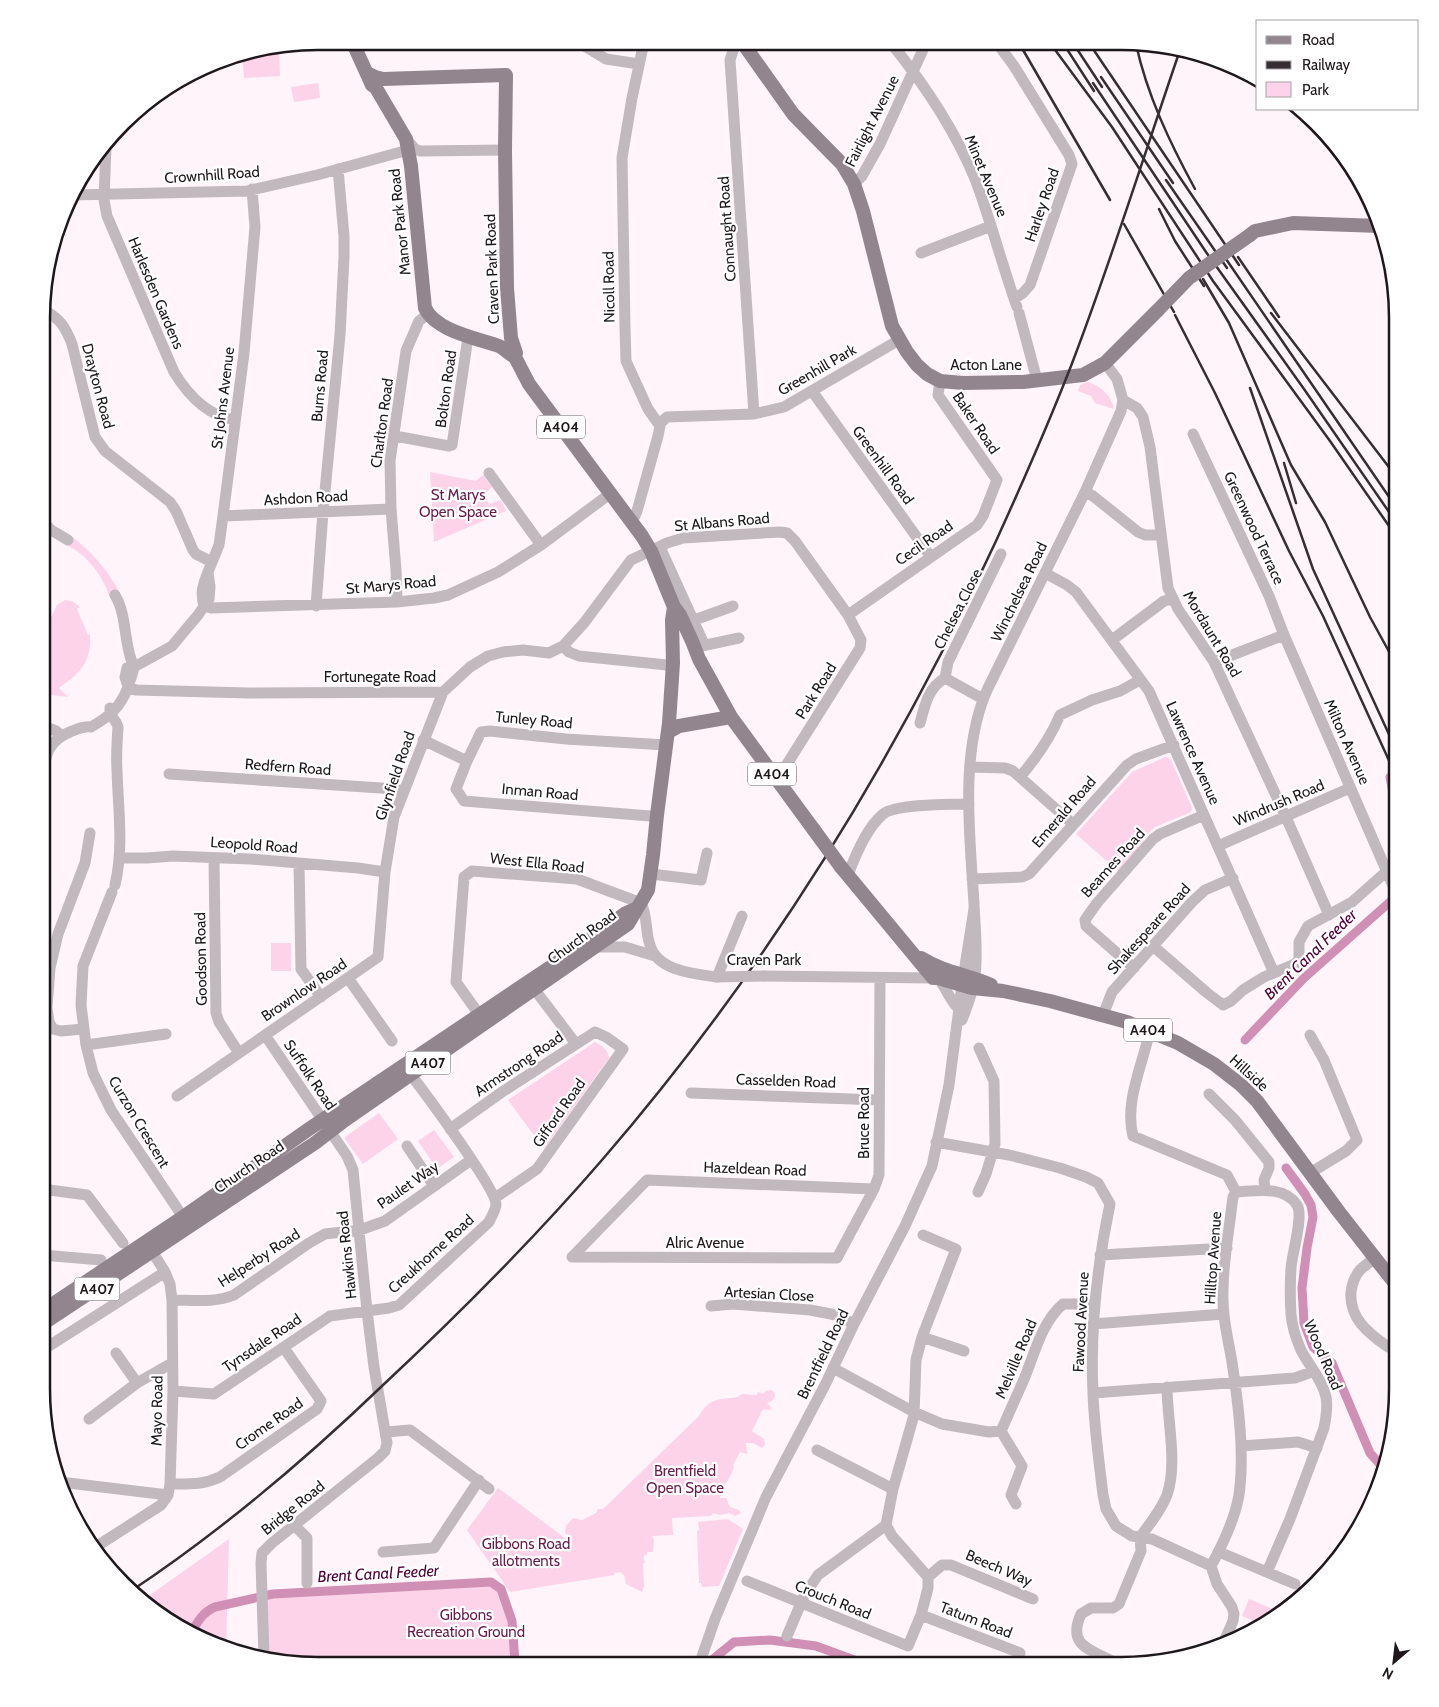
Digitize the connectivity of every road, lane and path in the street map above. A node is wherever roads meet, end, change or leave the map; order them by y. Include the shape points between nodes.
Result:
1 (356, 50) edge
2 (592, 50) edge
3 (642, 50) edge
4 (733, 50) edge
5 (748, 50) edge
6 (896, 50) edge
7 (923, 50) edge
8 (1002, 50) edge
9 (638, 64) junction
10 (913, 71) junction
11 (379, 84) junction
12 (407, 144) junction
13 (505, 150) junction
14 (106, 154) edge
15 (338, 169) junction
16 (854, 184) junction
17 (252, 189) junction
18 (104, 194) junction
19 (80, 195) edge
20 (991, 226) junction
21 (1373, 226) edge
22 (921, 253) dead end
23 (1016, 306) junction
24 (50, 314) edge
25 (428, 314) junction
26 (470, 337) junction
27 (899, 340) junction
28 (506, 343) junction
29 (1105, 363) junction
30 (1037, 380) junction
31 (940, 381) junction
32 (812, 391) junction
33 (1123, 400) junction
34 (754, 414) junction
35 (236, 420) junction
36 (659, 424) junction
37 (1193, 434) dead end
38 (394, 436) junction
39 (490, 473) dead end
40 (996, 480) joint
41 (1084, 492) junction
42 (611, 493) junction
43 (391, 509) junction
44 (323, 512) junction
45 (223, 516) junction
46 (631, 519) junction
47 (50, 529) edge
48 (1160, 535) junction
49 (68, 540) dead end
50 (541, 544) junction
51 (655, 549) junction
52 (1001, 554) dead end
53 (931, 557) junction
54 (210, 567) junction
55 (1045, 573) junction
56 (115, 596) dead end
57 (1173, 599) junction
58 (397, 602) junction
59 (204, 606) junction
60 (316, 606) junction
61 (733, 606) dead end
62 (674, 607) junction
63 (848, 615) junction
64 (689, 622) junction
65 (1284, 635) junction
66 (739, 638) dead end
67 (1112, 640) junction
68 (563, 646) junction
69 (699, 650) junction
70 (1214, 662) junction
71 (673, 663) junction
72 (134, 667) junction
73 (945, 678) junction
74 (1140, 680) junction
75 (128, 687) junction
76 (443, 692) junction
77 (983, 699) junction
78 (722, 703) junction
79 (110, 714) junction
80 (731, 717) junction
81 (713, 720) junction
82 (920, 723) dead end
83 (50, 729) edge
84 (670, 730) junction
85 (61, 735) junction
86 (423, 740) junction
87 (1174, 745) junction
88 (50, 748) edge
89 (467, 761) junction
90 (970, 767) junction
91 (169, 774) dead end
92 (1020, 777) junction
93 (777, 780) junction
94 (1350, 788) junction
95 (404, 791) junction
96 (969, 804) junction
97 (657, 815) junction
98 (1204, 816) junction
99 (1286, 817) junction
100 (1073, 824) junction
101 (90, 833) dead end
102 (1218, 846) junction
103 (707, 854) dead end
104 (857, 854) junction
105 (120, 858) junction
106 (214, 858) junction
107 (299, 864) junction
108 (841, 866) junction
109 (1384, 866) junction
110 (385, 872) junction
111 (650, 874) junction
112 (1389, 877) edge
113 (1233, 878) junction
114 (972, 879) junction
115 (640, 905) junction
116 (1329, 915) junction
117 (742, 916) dead end
118 (1153, 946) junction
119 (598, 947) junction
120 (910, 950) junction
121 (655, 956) junction
122 (50, 968) edge
123 (1134, 968) junction
124 (1274, 973) junction
125 (717, 977) junction
126 (348, 978) junction
127 (935, 978) junction
128 (880, 979) junction
129 (968, 982) junction
130 (535, 990) junction
131 (321, 997) junction
132 (958, 1008) junction
133 (1103, 1015) junction
134 (482, 1020) junction
135 (50, 1024) edge
136 (83, 1029) junction
137 (1150, 1030) junction
138 (166, 1034) dead end
139 (264, 1035) junction
140 (1310, 1035) dead end
141 (606, 1037) joint
142 (392, 1041) dead end
143 (576, 1044) junction
144 (86, 1045) junction
145 (979, 1048) dead end
146 (953, 1050) junction
147 (239, 1053) junction
148 (411, 1075) junction
149 (691, 1093) dead end
150 (1209, 1094) dead end
151 (177, 1096) dead end
152 (879, 1100) junction
153 (322, 1120) junction
154 (450, 1129) junction
155 (330, 1132) junction
156 (936, 1142) junction
157 (407, 1146) dead end
158 (993, 1153) junction
159 (471, 1160) junction
160 (1310, 1173) junction
161 (434, 1186) junction
162 (50, 1189) edge
163 (874, 1189) junction
164 (1265, 1190) junction
165 (978, 1192) dead end
166 (1236, 1192) junction
167 (495, 1198) junction
168 (183, 1217) junction
169 (360, 1230) junction
170 (923, 1235) dead end
171 (123, 1243) dead end
172 (149, 1247) junction
173 (1227, 1248) junction
174 (1100, 1255) junction
175 (50, 1256) edge
176 (572, 1257) joint
177 (837, 1258) joint
178 (1375, 1258) junction
179 (101, 1260) dead end
180 (166, 1272) junction
181 (1389, 1276) edge
182 (172, 1300) junction
183 (1095, 1304) junction
184 (711, 1306) dead end
185 (50, 1307) edge
186 (367, 1311) junction
187 (1224, 1314) junction
188 (50, 1318) edge
189 (854, 1324) junction
190 (1093, 1324) junction
191 (922, 1337) junction
192 (50, 1344) edge
193 (1388, 1347) dead end
194 (284, 1348) junction
195 (964, 1352) dead end
196 (116, 1354) dead end
197 (172, 1363) junction
198 (833, 1368) junction
199 (1314, 1371) junction
200 (1235, 1382) junction
201 (137, 1383) junction
202 (1167, 1387) junction
203 (173, 1391) junction
204 (1093, 1393) junction
205 (914, 1412) junction
206 (89, 1419) dead end
207 (1001, 1431) junction
208 (386, 1432) junction
209 (1241, 1446) junction
210 (1317, 1448) junction
211 (817, 1450) dead end
212 (479, 1480) junction
213 (67, 1482) edge
214 (489, 1488) dead end
215 (169, 1490) junction
216 (893, 1490) junction
217 (1016, 1504) dead end
218 (294, 1525) junction
219 (886, 1525) junction
220 (1140, 1537) junction
221 (100, 1544) edge
222 (382, 1552) dead end
223 (1219, 1552) junction
224 (1212, 1566) junction
225 (1268, 1572) junction
226 (928, 1577) junction
227 (747, 1581) dead end
228 (307, 1583) dead end
229 (1295, 1584) dead end
230 (1033, 1599) dead end
231 (801, 1603) junction
232 (921, 1615) junction
233 (1227, 1635) edge
234 (787, 1636) dead end
235 (264, 1652) edge
236 (1020, 1652) dead end
237 (701, 1657) edge
238 (1103, 1657) edge

1 - 11 main road, Manor Park Road via 369,80
2 - 9 street via 606,58
3 - 9 street, Nicoll Road
4 - 34 street, Connaught Road via 730,60
5 - 16 main road, Acton Lane via 793,114 842,164
6 - 10 street, Minet Avenue
7 - 10 street, Fairlight Avenue
8 - 23 street, Harley Road via 1070,155 1072,164 1030,285
9 - 36 street, Nicoll Road via 622,158 626,361 648,409
10 - 16 street, Fairlight Avenue via 880,144
10 - 20 street, Minet Avenue via 960,147
11 - 12 main road, Manor Park Road
11 - 13 main road, A404 via 506,75
12 - 13 street via 420,151
12 - 15 street, Crownhill Road
12 - 25 main road, Manor Park Road
13 - 28 main road, Craven Park Road / A404
14 - 18 street, Harlesden Gardens
15 - 17 street, Crownhill Road
15 - 44 street, Burns Road via 344,257
16 - 27 main road, Acton Lane via 892,326
17 - 18 street, Crownhill Road
17 - 35 street, St Johns Avenue via 255,227
18 - 19 street, Crownhill Road
18 - 35 street, Harlesden Gardens via 107,216 116,239 174,372 183,387 203,406 220,417
20 - 22 street
20 - 23 street, Minet Avenue
21 - 29 main road, Acton Lane, bridge via 1293,223 1255,231 1189,278
23 - 30 street, Minet Avenue
24 - 54 street, Drayton Road via 67,331 72,344 95,437 105,451 170,502 185,534 190,554 197,563
25 - 26 main road via 439,324
25 - 38 street, Charlton Road via 419,321 406,351
26 - 28 main road
26 - 38 street, Bolton Road via 452,445
27 - 31 main road, Acton Lane via 916,365
27 - 32 street, Greenhill Park
28 - 42 main road, Craven Park Road / A404 via 516,353 515,357 530,384
29 - 30 main road, Acton Lane via 1083,374
29 - 33 street via 1117,379
30 - 31 main road, Acton Lane
31 - 40 street, Baker Road via 938,396
32 - 34 street, Greenhill Park via 784,407
32 - 53 street, Greenhill Road
33 - 41 street, Winchelsea Road via 1121,412
33 - 48 street, Mordaunt Road via 1137,408 1143,417 1150,447
34 - 36 street, Greenhill Park via 667,417
35 - 45 street, St Johns Avenue
36 - 46 street via 637,511
37 - 65 street, Greenwood Terrace
38 - 43 street, Charlton Road via 390,460
39 - 50 street
40 - 53 street, Cecil Road via 981,520
41 - 48 street via 1138,532
41 - 55 street, Winchelsea Road
42 - 46 main road, Craven Park Road / A404
42 - 50 street, St Marys Road
43 - 44 street, Ashdon Road
43 - 58 street, Charlton Road
44 - 45 street, Ashdon Road
44 - 60 street, Burns Road
45 - 54 street, St Johns Avenue
46 - 51 main road, Craven Park Road / A404
47 - 49 street
48 - 57 street, Mordaunt Road via 1168,588
50 - 58 street, St Marys Road via 498,572 448,595
51 - 62 main road, Craven Park Road / A404
51 - 63 street, St Albans Road via 678,539 787,533
51 - 64 street, Craven Park Road
51 - 68 street, St Albans Road via 631,560
52 - 73 street, Chelsea Close via 948,662
53 - 63 street, Cecil Road
54 - 59 street via 201,591
55 - 67 street, Lawrence Avenue via 1076,592
55 - 77 street, Winchelsea Road
56 - 72 street
57 - 67 street via 1164,601
57 - 70 street, Mordaunt Road
58 - 60 street, St Marys Road
59 - 60 street, St Marys Road
59 - 72 street via 172,646
61 - 64 street
62 - 64 main road, Craven Park Road / A404
62 - 71 main road, Craven Park Road / A404
63 - 93 street, Park Road via 861,640 860,648
64 - 69 main road, Craven Park Road / A404
65 - 70 street
65 - 94 street, Milton Avenue
66 - 69 street
67 - 74 street, Lawrence Avenue
68 - 71 street via 579,656
68 - 76 street, Fortunegate Road via 549,653 523,650 488,656 470,667
69 - 71 main road via 694,656 684,656
69 - 78 main road, A404
70 - 99 street, Mordaunt Road
71 - 84 main road, A404
72 - 75 street via 127,668 125,672
73 - 77 street
73 - 82 street, Chelsea Close via 928,694
74 - 87 street, Lawrence Avenue via 1149,691
74 - 92 street via 1060,715 1052,736
75 - 76 street, Fortunegate Road via 136,690 248,693
75 - 79 street via 117,709
76 - 86 street, Glynfield Road
77 - 90 street, Winchelsea Road via 976,721
78 - 80 main road, A404
78 - 81 main road
79 - 85 street via 91,727 85,726
79 - 105 street, Curzon Crescent via 118,728 116,769
80 - 81 main road
80 - 93 main road, A404
81 - 84 main road
83 - 85 street
84 - 89 street, Tunley Road via 566,739 481,732
84 - 97 main road, A407
85 - 88 street
86 - 89 street
86 - 95 street, Glynfield Road
87 - 98 street, Lawrence Avenue
87 - 100 street, Emerald Road via 1127,765
89 - 97 street, Inman Road via 456,789 464,801
90 - 92 street via 1005,768
90 - 96 street, Winchelsea Road
91 - 95 street, Redfern Road
92 - 100 street
93 - 108 main road, A404, bridge
94 - 99 street, Windrush Road
94 - 109 street, Milton Avenue
95 - 110 street, Glynfield Road via 394,817
96 - 104 street via 903,807 883,813
96 - 114 street, Winchelsea Road
97 - 111 main road, A407
98 - 102 street, Lawrence Avenue
98 - 123 street, Beames Road via 1153,839 1085,920 1086,926
99 - 102 street, Windrush Road
99 - 116 street, Mordaunt Road
100 - 114 street, Emerald Road via 1029,874
101 - 122 street via 85,863 58,934
102 - 113 street, Lawrence Avenue
103 - 111 street via 701,880
104 - 108 street
104 - 108 street
105 - 106 street, Leopold Road
105 - 136 street, Curzon Crescent via 114,888 83,966
106 - 107 street, Leopold Road
106 - 147 street, Goodson Road via 216,1013
107 - 110 street, Leopold Road
107 - 131 street via 301,969
108 - 120 main road, A404
109 - 112 street, Milton Avenue
109 - 116 street via 1352,902
110 - 126 street, Brownlow Road via 378,956
111 - 115 main road, A407 via 648,890
113 - 118 street, Shakespeare Road via 1199,894
113 - 124 street, Lawrence Avenue
114 - 129 street, Winchelsea Road via 974,909
115 - 119 main road, Church Road / A407 via 628,924
115 - 121 street via 646,913 650,946
115 - 134 main road, Church Road / A407
115 - 134 street, West Ella Road via 577,879 472,871 464,877 456,982
116 - 124 street via 1308,926 1299,942 1299,959 1295,964
117 - 125 street
118 - 123 street, Shakespeare Road
118 - 124 street via 1223,1005
119 - 121 street, Craven Park via 625,947
119 - 130 main road, Church Road / A407
120 - 127 main road, A404
120 - 129 main road, A404
121 - 125 street, Craven Park via 682,972
123 - 133 street, Shakespeare Road via 1112,992
125 - 128 street, Craven Park, bridge
126 - 131 street, Brownlow Road
126 - 142 street
127 - 128 street, Craven Park
127 - 129 main road, Craven Park / A404
127 - 132 street
128 - 152 street, Bruce Road
129 - 132 street, Brentfield Road
129 - 133 main road, Hillside / A404
129 - 146 street, Brentfield Road
130 - 134 main road, Church Road / A407
130 - 143 street
131 - 139 street, Brownlow Road
132 - 146 street, Brentfield Road
133 - 137 main road, Hillside / A404
134 - 148 main road, Church Road / A407
134 - 153 main road, Church Road / A407
135 - 136 street via 53,1029 62,1031
136 - 144 street, Curzon Crescent
137 - 160 main road, Hillside / A404 via 1204,1058 1241,1085 1257,1101
137 - 166 street via 1134,1095 1130,1124 1133,1136 1227,1175
138 - 144 street
139 - 147 street, Brownlow Road
139 - 153 street, Suffolk Road
140 - 160 street via 1324,1060 1357,1140 1346,1152
141 - 143 street, Armstrong Road via 595,1032
141 - 167 street, Gifford Road via 623,1050 537,1169
143 - 154 street, Armstrong Road
144 - 168 street, Curzon Crescent via 93,1073 111,1110
145 - 158 street via 994,1081
146 - 156 street, Brentfield Road
147 - 151 street, Brownlow Road
148 - 154 street
148 - 155 main road, Church Road / A407
149 - 152 street, Casselden Road
150 - 164 street via 1269,1162
152 - 163 street, Bruce Road via 879,1175
153 - 155 street, Suffolk Road
153 - 168 main road, Church Road / A407
154 - 159 street
155 - 169 street, Hawkins Road via 353,1170
155 - 172 main road, Church Road / A407
156 - 158 street, Fawood Avenue
156 - 189 street, Brentfield Road via 932,1166 920,1194
157 - 161 street
158 - 165 street
158 - 174 street, Fawood Avenue via 1060,1168 1098,1183 1110,1204
159 - 161 street, Paulet Way
159 - 167 street
160 - 178 main road, Hillside / A404
161 - 169 street, Paulet Way via 385,1221
162 - 171 street via 87,1195
163 - 176 street, Hazeldean Road via 646,1180
163 - 177 street, Bruce Road
164 - 166 street, Wood Road
164 - 199 street, Wood Road via 1285,1195 1298,1206 1291,1266 1291,1316 1301,1350
166 - 173 street, Hilltop Avenue
167 - 186 street, Creukhorne Road via 496,1206 489,1222 400,1306
168 - 172 main road, Church Road / A407
169 - 182 street, Helperby Road via 325,1234 234,1295 211,1302
169 - 186 street, Hawkins Road
170 - 191 street via 956,1249
172 - 180 street, Mayo Road
172 - 185 main road, Church Road / A407
172 - 188 main road, Church Road / A407
173 - 174 street
173 - 187 street, Hilltop Avenue
174 - 183 street, Fawood Avenue
175 - 179 street
176 - 177 street, Alric Avenue
178 - 181 main road, Hillside / A404
178 - 193 street via 1356,1276 1351,1299 1355,1316 1364,1328
180 - 182 street, Mayo Road
180 - 192 street
182 - 197 street, Mayo Road
183 - 190 street, Fawood Avenue
183 - 207 street, Melville Road via 1063,1304 1055,1310
184 - 189 street, Artesian Close via 733,1304 810,1310 836,1315
186 - 194 street, Tynsdale Road via 330,1316
186 - 208 street, Hawkins Road
187 - 190 street
187 - 200 street, Hilltop Avenue
189 - 198 street, Brentfield Road
190 - 204 street, Fawood Avenue
191 - 195 street
191 - 205 street via 916,1360
194 - 203 street, Tynsdale Road via 214,1394
194 - 215 street, Crome Road via 321,1401 316,1409 220,1477
196 - 201 street
197 - 201 street
197 - 203 street, Mayo Road
198 - 205 street
198 - 237 street, Brentfield Road via 766,1497
199 - 200 street via 1295,1378
199 - 210 street, Wood Road via 1324,1392 1327,1413
200 - 202 street
200 - 209 street, Hilltop Avenue
201 - 206 street
202 - 204 street
202 - 220 street via 1172,1467 1167,1495
203 - 215 street, Mayo Road
204 - 220 street, Fawood Avenue via 1106,1509 1116,1526
205 - 207 street via 942,1424
205 - 216 street
207 - 217 street via 1022,1466 1011,1495
208 - 212 street via 410,1430
208 - 218 street, Bridge Road via 385,1451
209 - 210 street via 1298,1442
209 - 223 street, Hilltop Avenue via 1238,1499
210 - 225 street, Wood Road
211 - 216 street
212 - 214 street
212 - 222 street via 434,1548
213 - 215 street
215 - 221 street via 161,1505
216 - 219 street
218 - 228 street via 307,1538
218 - 235 street, Bridge Road via 262,1553
219 - 226 street
219 - 231 street via 818,1575
220 - 224 street, Fawood Avenue via 1152,1539
220 - 238 street via 1141,1551 1119,1604 1113,1608 1091,1608 1081,1614 1077,1627 1079,1642
223 - 224 street, Hilltop Avenue
223 - 225 street
224 - 233 street via 1217,1584 1234,1614
225 - 229 street
226 - 230 street, Beech Way via 942,1565 951,1564
226 - 232 street
227 - 231 street, Crouch Road
231 - 232 street, Crouch Road via 908,1646
231 - 234 street
232 - 236 street, Tatum Road

